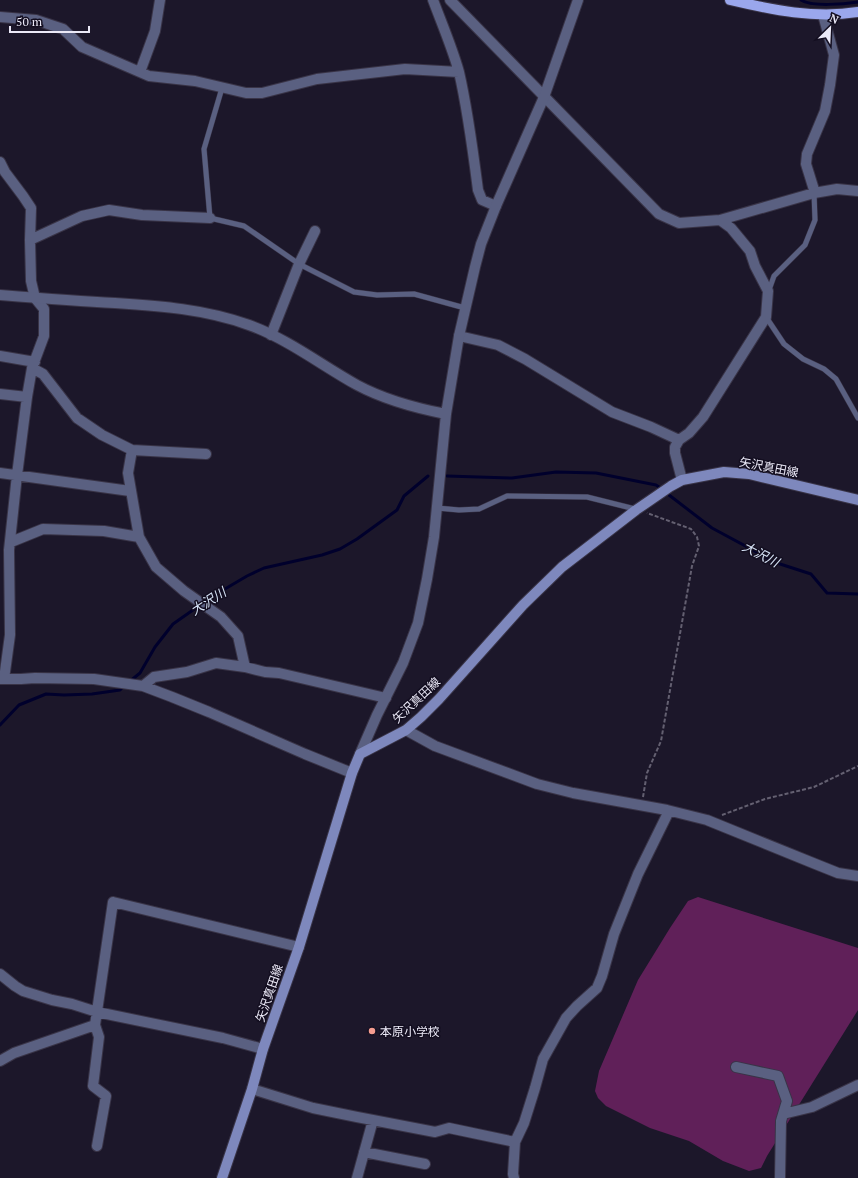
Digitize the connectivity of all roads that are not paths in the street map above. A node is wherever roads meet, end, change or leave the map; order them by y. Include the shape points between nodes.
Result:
1 (160, 0) edge
2 (433, 0) edge
3 (450, 0) edge
4 (578, 0) edge
5 (730, 0) edge
6 (858, 12) edge
7 (823, 15) junction
8 (0, 18) edge
9 (140, 72) junction
10 (458, 72) junction
11 (222, 88) junction
12 (544, 97) junction
13 (0, 162) edge
14 (858, 191) edge
15 (814, 193) junction
16 (496, 206) junction
17 (210, 218) junction
18 (720, 220) junction
19 (314, 231) dead end
20 (30, 240) junction
21 (299, 264) junction
22 (768, 291) junction
23 (0, 295) edge
24 (35, 298) junction
25 (465, 308) junction
26 (766, 317) junction
27 (271, 334) junction
28 (459, 336) junction
29 (0, 356) edge
30 (33, 365) junction
31 (0, 394) edge
32 (26, 398) junction
33 (446, 414) junction
34 (858, 418) edge
35 (679, 440) junction
36 (132, 450) junction
37 (206, 454) dead end
38 (0, 473) edge
39 (17, 475) junction
40 (682, 480) junction
41 (130, 491) junction
42 (858, 500) edge
43 (437, 508) junction
44 (636, 510) junction
45 (139, 537) junction
46 (7, 547) edge
47 (245, 667) junction
48 (2, 679) edge
49 (143, 686) junction
50 (386, 698) junction
51 (406, 730) junction
52 (360, 754) junction
53 (352, 774) junction
54 (670, 811) junction
55 (858, 876) edge
56 (299, 947) junction
57 (0, 974) edge
58 (97, 1012) junction
59 (95, 1025) junction
60 (263, 1049) junction
61 (0, 1061) edge
62 (736, 1067) dead end
63 (858, 1085) edge
64 (252, 1090) junction
65 (783, 1114) junction
66 (373, 1120) junction
67 (515, 1142) junction
68 (97, 1146) dead end
69 (364, 1152) junction
70 (425, 1164) dead end
71 (222, 1178) edge
72 (357, 1178) edge
73 (514, 1178) edge
74 (780, 1178) edge

1 - 9 street via 155,31
2 - 10 street
3 - 12 street
4 - 12 street
5 - 7 main road via 798,14
6 - 7 main road
7 - 15 street via 834,55 824,111 807,154 806,164
8 - 9 street via 36,20 63,29 82,47
9 - 11 street via 149,76 195,81
10 - 11 street via 405,69 317,79 262,93
10 - 16 street via 468,118 478,190 482,200
11 - 17 lane via 204,149
12 - 16 street
12 - 18 street via 659,214 679,223
13 - 20 street via 31,208
14 - 15 street via 837,188
15 - 18 street
15 - 22 lane via 815,220 804,245 774,276
16 - 25 street via 481,244
17 - 20 street via 142,215 109,210 82,216
17 - 21 lane via 244,226
18 - 22 street via 731,228 750,251
19 - 21 street
20 - 24 street via 31,281
21 - 25 lane via 354,292 377,295 414,294
21 - 27 street
22 - 26 street
23 - 24 street
24 - 27 street via 190,310 222,316
24 - 30 street via 44,309 44,336
25 - 28 street
26 - 34 lane via 784,344 803,360 824,369 836,379
26 - 35 street via 703,417
27 - 33 street via 364,388 396,402
28 - 33 street
28 - 35 street via 498,345 612,412 651,426
29 - 30 street
30 - 32 street
30 - 36 street via 77,418 102,435
31 - 32 street
32 - 39 street
33 - 43 street
35 - 40 street via 674,453
36 - 37 street
36 - 41 street via 128,473
38 - 39 street
39 - 41 street
39 - 46 street
40 - 42 main road, 矢沢真田線 via 724,472 749,474
40 - 44 main road, 矢沢真田線
41 - 45 street
43 - 44 lane via 478,509 507,496 587,498
43 - 50 street via 418,623
44 - 51 main road, 矢沢真田線 via 562,567 523,605 439,699
45 - 46 street via 104,531 43,529
45 - 47 street via 156,567 184,591 222,616 238,636
46 - 48 street via 10,635
47 - 49 street via 216,663 187,672 154,677
47 - 50 street
48 - 49 street via 94,679
49 - 53 street via 172,696
50 - 52 street
51 - 52 main road, 矢沢真田線
51 - 54 street via 435,746 536,784
52 - 53 main road, 矢沢真田線
53 - 56 main road, 矢沢真田線
54 - 55 street via 707,820 838,873
54 - 67 street via 638,874 614,934 597,988 566,1018 543,1059 524,1123
56 - 58 street via 113,902
56 - 60 main road, 矢沢真田線
57 - 58 street via 23,991
58 - 59 street
58 - 60 street via 223,1038
59 - 61 street via 14,1053
59 - 68 street via 99,1037 93,1086 106,1096
60 - 64 main road, 矢沢真田線
62 - 65 street via 778,1076 787,1101
63 - 65 street via 812,1107
64 - 66 street via 313,1108
64 - 71 main road, 矢沢真田線
65 - 74 street
66 - 67 street via 435,1132 448,1128
66 - 69 street
67 - 73 street
69 - 70 street
69 - 72 street

